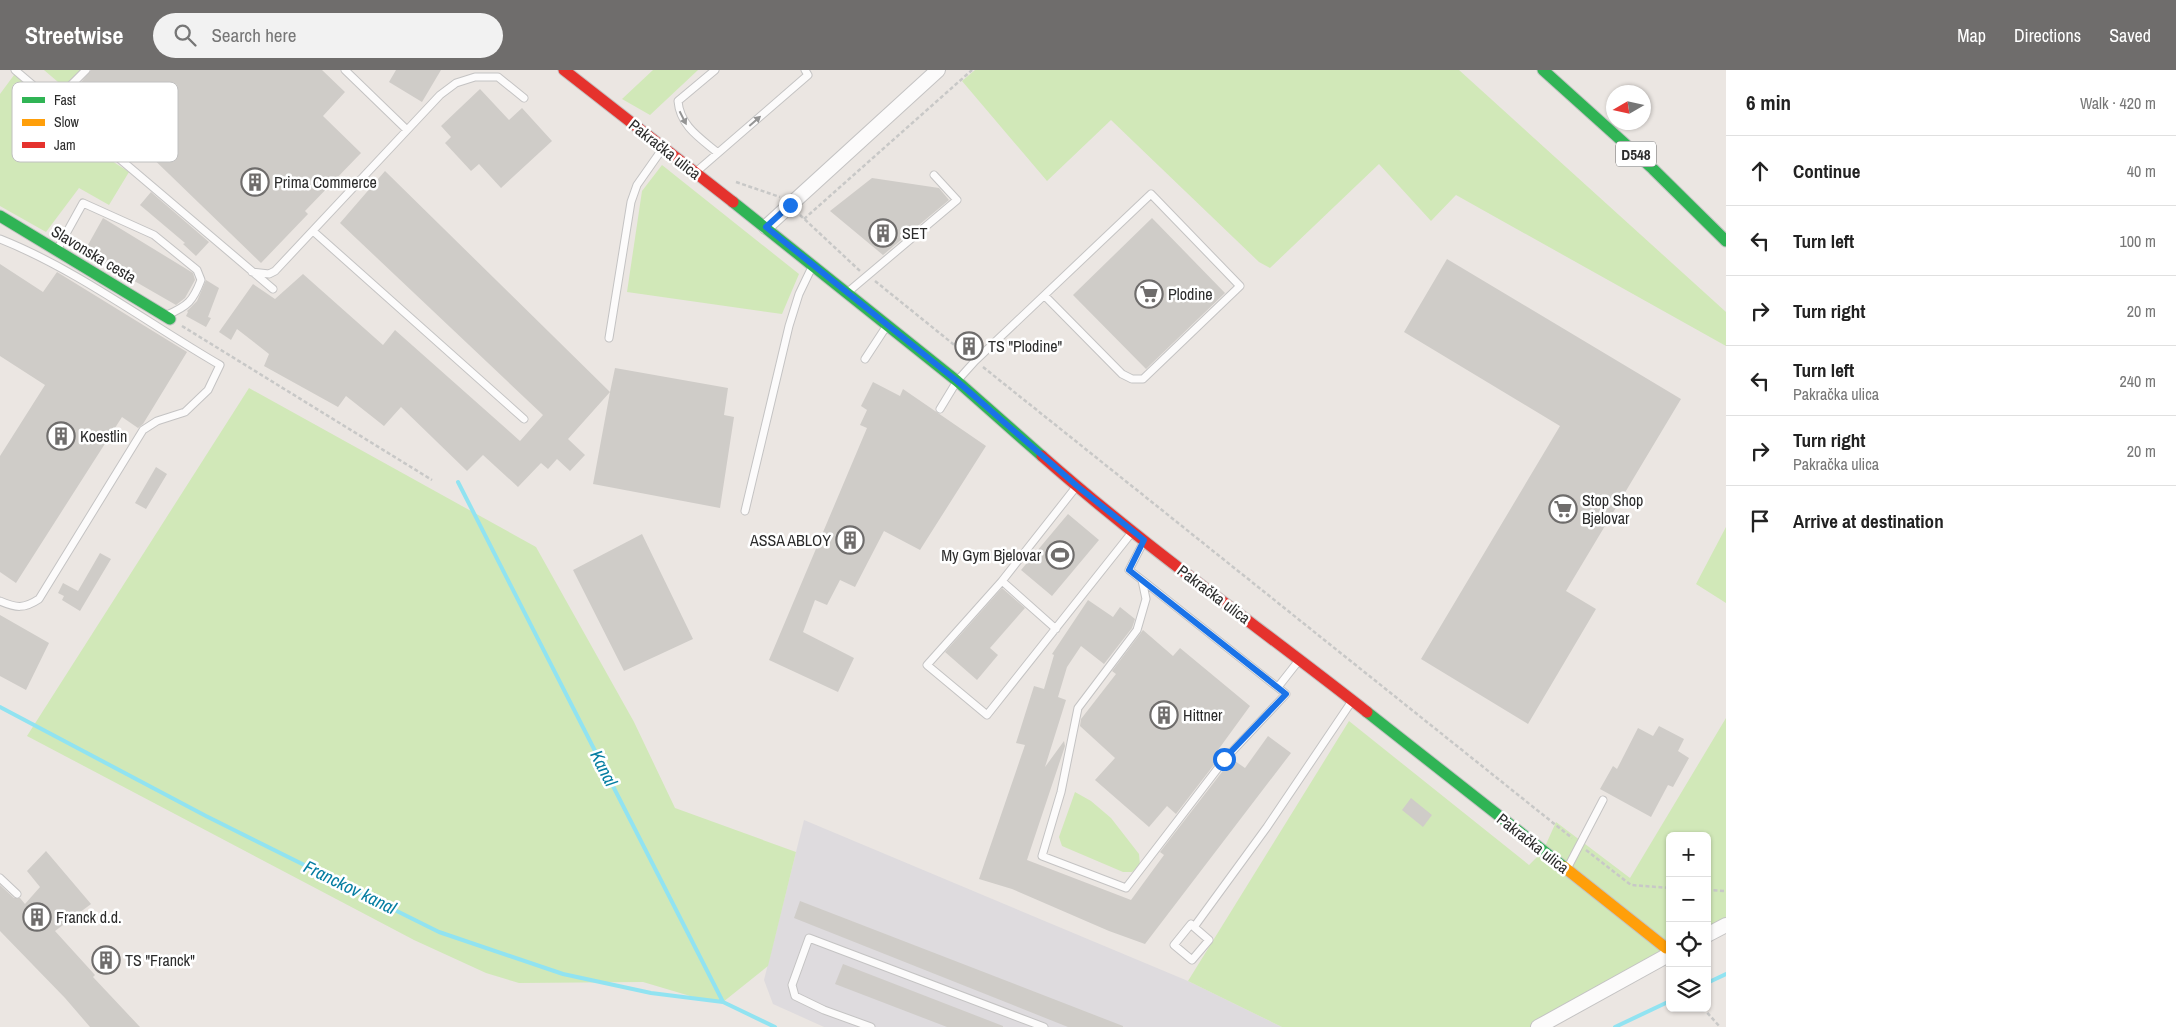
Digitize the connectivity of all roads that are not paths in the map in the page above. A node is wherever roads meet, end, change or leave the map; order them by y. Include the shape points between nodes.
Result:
1 (15, 70) edge
2 (86, 70) edge
3 (345, 70) edge
4 (564, 70) edge
5 (715, 70) edge
6 (805, 70) edge
7 (938, 70) edge
8 (1543, 70) edge
9 (29, 82) edge
10 (74, 82) edge
11 (524, 98) dead end
12 (407, 130) junction
13 (664, 148) junction
14 (718, 153) junction
15 (122, 162) edge
16 (695, 173) junction
17 (934, 175) dead end
18 (0, 216) edge
19 (766, 227) junction
20 (313, 230) junction
21 (0, 239) edge
22 (1726, 241) edge
23 (57, 250) junction
24 (814, 265) junction
25 (252, 272) junction
26 (273, 290) dead end
27 (848, 292) junction
28 (1045, 296) junction
29 (168, 317) joint
30 (888, 324) junction
31 (608, 338) dead end
32 (865, 359) dead end
33 (957, 381) junction
34 (940, 409) dead end
35 (524, 419) dead end
36 (1077, 486) junction
37 (745, 511) dead end
38 (1132, 531) junction
39 (1144, 540) junction
40 (1142, 580) junction
41 (1002, 581) junction
42 (0, 601) edge
43 (1056, 629) junction
44 (1300, 659) junction
45 (1278, 688) junction
46 (1352, 700) junction
47 (1603, 800) dead end
48 (1566, 870) junction
49 (0, 878) edge
50 (16, 894) dead end
51 (1726, 925) edge
52 (1194, 927) junction
53 (1711, 932) edge
54 (1666, 948) edge
55 (1666, 956) edge
56 (871, 1027) edge
57 (1044, 1027) edge
58 (1538, 1027) edge

1 - 9 lane
2 - 10 lane
3 - 12 lane
4 - 13 street, Pakračka ulica
5 -> 14 lane via 678,101 684,123
14 -> 6 lane via 808,75
7 - 19 street
8 - 22 street, D548 via 1653,169
11 - 12 lane via 498,77 475,77 456,83 440,95
12 - 20 lane
13 - 16 street, Pakračka ulica
13 - 31 lane via 637,185 631,202
14 - 16 lane
15 - 25 lane
16 - 19 street, Pakračka ulica
17 - 27 lane via 957,200
18 - 23 street, Slavonska cesta
19 - 24 street, Pakračka ulica
20 - 25 lane via 275,271 268,274
20 - 35 lane
21 - 42 lane via 30,251 74,276 220,365 208,390 185,412 157,421 143,430 39,599 28,606 12,607
23 - 29 street, Slavonska cesta
23 - 29 lane via 83,203 154,235 197,270 201,280 194,298
24 - 27 street, Pakračka ulica
24 - 37 lane via 798,294 789,326
25 - 26 lane
27 - 30 street, Pakračka ulica
28 - 28 lane via 1152,194 1240,286 1143,380 1122,374
28 - 33 lane
30 - 32 lane
30 - 33 street, Pakračka ulica
33 - 34 lane
33 - 36 street, Pakračka ulica
36 - 38 street, Pakračka ulica
36 - 41 lane
38 - 39 street, Pakračka ulica
38 - 43 lane
39 - 40 lane via 1129,570
39 - 44 street, Pakračka ulica
40 - 45 lane
40 - 45 lane via 1146,599 1137,630 1078,708 1061,792 1042,856 1126,888 1224,759 1286,694
41 - 43 lane
41 - 43 lane via 927,665 987,716
44 - 45 lane
44 - 46 street, Pakračka ulica
46 - 48 street, Pakračka ulica
46 - 52 lane via 1267,827
47 - 48 lane
48 - 54 street, Pakračka ulica
49 - 50 lane
51 - 53 street
52 - 52 lane via 1191,924 1174,945 1192,960 1209,940
55 - 58 street
56 - 57 lane via 794,996 792,985 809,938

